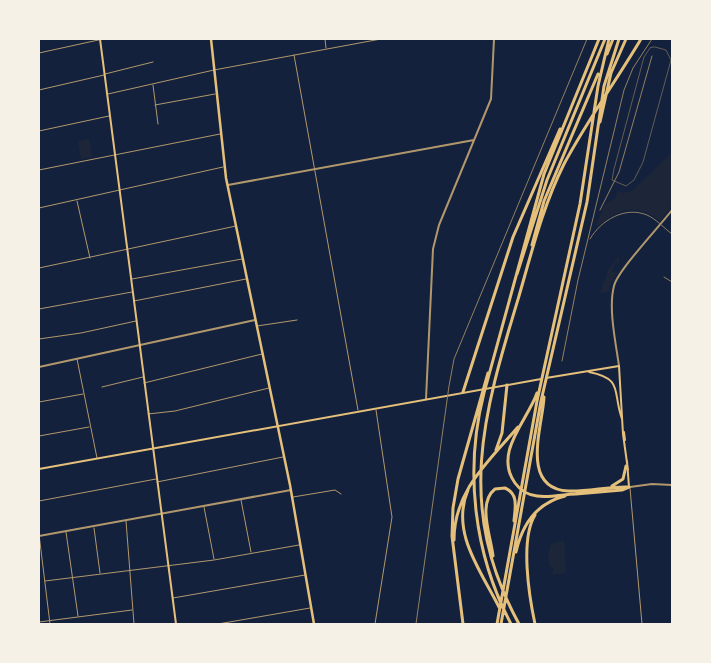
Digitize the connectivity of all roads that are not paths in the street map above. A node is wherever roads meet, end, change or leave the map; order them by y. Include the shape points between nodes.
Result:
1 (101, 39) edge
2 (211, 39) edge
3 (326, 39) edge
4 (381, 39) edge
5 (494, 39) edge
6 (599, 39) edge
7 (606, 39) edge
8 (609, 39) edge
9 (613, 39) edge
10 (619, 39) edge
11 (626, 39) edge
12 (641, 39) edge
13 (326, 48) junction
14 (39, 53) edge
15 (294, 55) junction
16 (671, 60) edge
17 (153, 62) dead end
18 (214, 70) junction
19 (104, 75) junction
20 (153, 84) junction
21 (39, 90) edge
22 (107, 94) junction
23 (216, 94) junction
24 (155, 105) junction
25 (110, 116) junction
26 (566, 120) junction
27 (158, 124) dead end
28 (39, 130) edge
29 (597, 130) junction
30 (220, 134) junction
31 (474, 140) junction
32 (115, 155) junction
33 (224, 166) junction
34 (314, 169) junction
35 (39, 170) edge
36 (228, 185) junction
37 (119, 190) junction
38 (76, 200) junction
39 (39, 208) edge
40 (672, 210) edge
41 (236, 226) junction
42 (127, 250) junction
43 (532, 253) junction
44 (90, 258) junction
45 (242, 258) junction
46 (39, 268) edge
47 (246, 278) junction
48 (131, 279) junction
49 (512, 287) junction
50 (133, 292) junction
51 (134, 301) junction
52 (39, 309) edge
53 (255, 320) junction
54 (297, 320) dead end
55 (136, 321) junction
56 (257, 326) junction
57 (39, 339) edge
58 (140, 345) junction
59 (548, 350) junction
60 (262, 354) junction
61 (76, 359) junction
62 (619, 366) junction
63 (39, 367) edge
64 (586, 372) junction
65 (144, 377) junction
66 (144, 383) junction
67 (507, 385) junction
68 (544, 386) junction
69 (102, 387) dead end
70 (270, 388) junction
71 (463, 392) junction
72 (84, 394) junction
73 (482, 394) junction
74 (426, 399) junction
75 (39, 402) edge
76 (376, 408) junction
77 (358, 411) junction
78 (148, 414) junction
79 (522, 422) junction
80 (623, 423) junction
81 (278, 426) junction
82 (90, 427) junction
83 (39, 436) edge
84 (153, 448) junction
85 (284, 456) junction
86 (492, 456) junction
87 (97, 458) junction
88 (627, 468) junction
89 (39, 469) edge
90 (479, 473) junction
91 (157, 481) junction
92 (672, 485) edge
93 (630, 487) junction
94 (606, 488) junction
95 (291, 490) junction
96 (341, 494) dead end
97 (576, 494) junction
98 (292, 497) junction
99 (241, 499) junction
100 (39, 501) edge
101 (204, 506) junction
102 (540, 508) junction
103 (161, 514) junction
104 (126, 520) junction
105 (94, 526) junction
106 (66, 531) junction
107 (39, 535) edge
108 (300, 545) junction
109 (251, 553) junction
110 (214, 560) junction
111 (168, 566) junction
112 (494, 566) junction
113 (510, 566) junction
114 (129, 570) junction
115 (457, 573) junction
116 (100, 574) junction
117 (305, 574) junction
118 (73, 578) junction
119 (45, 581) junction
120 (172, 598) junction
121 (311, 608) junction
122 (133, 610) junction
123 (78, 616) junction
124 (50, 620) junction
125 (39, 622) edge
126 (509, 623) edge
127 (50, 624) edge
128 (134, 624) edge
129 (176, 624) edge
130 (218, 624) edge
131 (314, 624) edge
132 (375, 624) edge
133 (464, 624) edge
134 (497, 624) edge
135 (501, 624) edge
136 (519, 624) edge
137 (535, 624) edge
138 (642, 624) edge

1 - 14 street
1 - 19 main road
2 - 18 main road
3 - 13 street
4 - 13 street
5 - 31 street via 491,99
6 - 26 highway
7 - 49 highway via 545,185
8 - 59 highway via 598,86 580,204
9 - 43 highway via 542,207
10 - 29 highway via 606,78
11 - 29 highway via 611,73
12 - 43 highway via 584,129 554,187
13 - 15 street
15 - 18 street
15 - 34 street
16 - 16 lane via 643,162 634,180 626,186 612,180 612,176 644,57 650,48 655,47 666,50
17 - 19 street
18 - 20 street
18 - 23 main road
19 - 21 street
19 - 22 main road
20 - 22 street
20 - 24 street
22 - 25 main road
23 - 24 street
23 - 30 main road
24 - 27 street
25 - 28 street
25 - 32 main road
26 - 49 highway via 544,174
26 - 71 highway via 515,232
29 - 68 highway via 587,202
30 - 32 street
30 - 33 main road
31 - 34 street
31 - 74 street via 439,225 433,249
32 - 35 street
32 - 37 main road
33 - 36 main road
33 - 37 street
34 - 36 street
34 - 77 street
36 - 41 main road
37 - 38 street
37 - 42 main road
38 - 39 street
38 - 44 street
40 - 62 street via 622,272 614,287
41 - 42 street
41 - 45 main road
42 - 44 street
42 - 48 main road
43 - 112 highway via 491,392 480,462 484,521
44 - 46 street
45 - 47 main road
45 - 48 street
47 - 51 street
47 - 53 main road
48 - 50 main road
49 - 73 highway
50 - 51 main road
50 - 52 street
51 - 55 main road
53 - 56 main road
53 - 58 street
54 - 56 street
55 - 57 street
55 - 58 main road
56 - 60 main road
58 - 61 street
58 - 65 main road
59 - 79 highway via 536,397
59 - 113 highway
60 - 66 street
60 - 70 main road
61 - 63 street
61 - 72 street
62 - 64 main road
62 - 80 main road
64 - 67 main road
64 - 80 main road via 603,375 612,382
65 - 66 main road
65 - 69 street
66 - 78 main road
67 - 71 main road
67 - 86 highway via 502,436
68 - 94 highway via 536,456 541,475 553,486 566,490
68 - 113 highway
70 - 78 street via 175,411
70 - 81 main road
71 - 74 main road
72 - 75 street
72 - 82 street
73 - 115 highway via 453,501 452,536
73 - 126 highway via 474,489 481,542
74 - 76 main road
76 - 77 main road
76 - 132 street via 392,517
77 - 81 main road
78 - 84 main road
79 - 86 highway
79 - 97 highway via 508,455 509,472 516,485 530,495 542,497
80 - 88 main road
81 - 84 main road
81 - 85 main road
82 - 83 street
82 - 87 street
84 - 87 main road
84 - 91 main road
85 - 91 street
85 - 95 main road
86 - 90 highway
87 - 89 main road
88 - 93 main road
88 - 94 highway via 621,482
90 - 115 highway via 465,492 456,516
90 - 126 highway via 465,498 462,528
91 - 100 street
91 - 103 main road
92 - 93 street
93 - 94 highway
93 - 97 highway
93 - 138 street
95 - 98 main road
95 - 99 street
96 - 98 street via 335,490
97 - 102 highway via 555,499
98 - 108 main road
99 - 101 street
99 - 109 street
101 - 103 street
101 - 110 street
102 - 113 highway via 524,529
102 - 137 highway via 529,527 526,545
103 - 104 street
103 - 111 main road
104 - 105 street
104 - 114 street
105 - 106 street
105 - 116 street
106 - 107 street
106 - 118 street
107 - 119 street
108 - 109 street
108 - 117 main road
109 - 110 street
110 - 111 street
111 - 114 street
111 - 120 main road
112 - 113 highway via 487,504 491,492 502,487 512,492 516,500
112 - 136 highway
113 - 134 highway
113 - 135 highway
114 - 116 street
114 - 122 street
115 - 133 highway
116 - 118 street
117 - 120 street
117 - 121 main road
118 - 119 street
118 - 123 street
119 - 124 street
120 - 129 main road
121 - 130 street
121 - 131 main road
122 - 123 street
122 - 128 street
123 - 124 street
124 - 125 street
124 - 127 street

